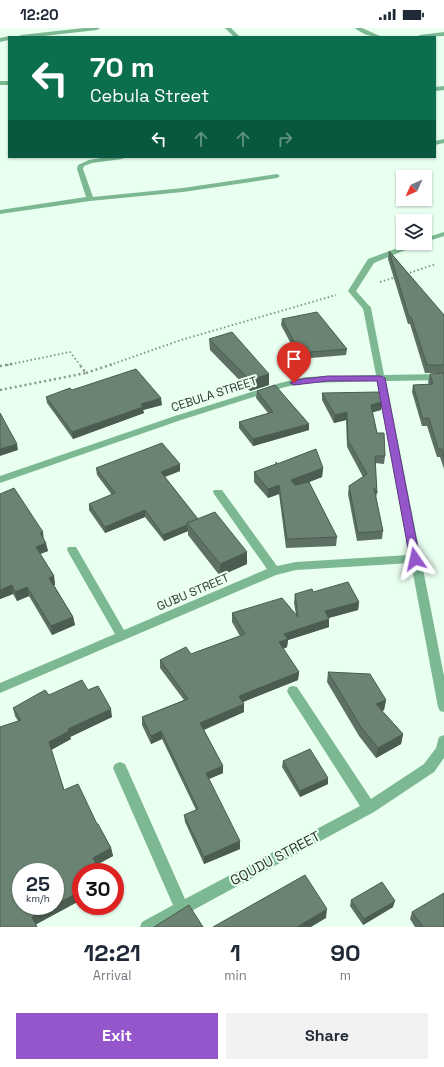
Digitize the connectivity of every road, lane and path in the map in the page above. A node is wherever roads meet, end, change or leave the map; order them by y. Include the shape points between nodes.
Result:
1 (97, 28) edge
2 (228, 28) edge
3 (358, 28) edge
4 (444, 34) edge
5 (29, 36) edge
6 (236, 36) edge
7 (376, 36) edge
8 (428, 36) edge
9 (444, 88) edge
10 (436, 89) dead end
11 (116, 158) edge
12 (277, 176) dead end
13 (90, 199) junction
14 (0, 212) edge
15 (444, 234) edge
16 (432, 238) edge
17 (400, 250) edge
18 (436, 264) dead end
19 (406, 274) edge
20 (398, 276) edge
21 (352, 291) junction
22 (0, 366) edge
23 (86, 373) junction
24 (444, 377) edge
25 (381, 378) junction
26 (0, 390) edge
27 (0, 480) edge
28 (218, 492) dead end
29 (72, 550) dead end
30 (415, 559) junction
31 (274, 571) junction
32 (122, 636) junction
33 (0, 688) edge
34 (293, 691) dead end
35 (444, 707) edge
36 (444, 741) edge
37 (120, 768) dead end
38 (369, 808) junction
39 (182, 909) junction
40 (148, 927) edge

1 - 5 street
2 - 6 street
3 - 7 street
4 - 8 street
9 - 10 street
11 - 13 street via 81,165 80,170
12 - 13 street via 183,190
13 - 14 street
15 - 16 street
17 - 21 street via 371,261
18 - 19 path
20 - 21 path
21 - 23 path via 181,340
21 - 25 street via 367,308
22 - 23 path via 70,352
23 - 26 path
24 - 25 street, CEBULA STREET
25 - 27 street, CEBULA STREET via 306,380 283,385 178,418
25 - 30 street
28 - 31 street
29 - 32 street
30 - 31 street, GUBU STREET via 296,566
30 - 35 street
31 - 32 street, GUBU STREET
32 - 33 street, GUBU STREET
34 - 38 street
36 - 38 street, GQUDU STREET via 442,750 429,768
37 - 39 street
38 - 39 street, GQUDU STREET
39 - 40 street, GQUDU STREET

